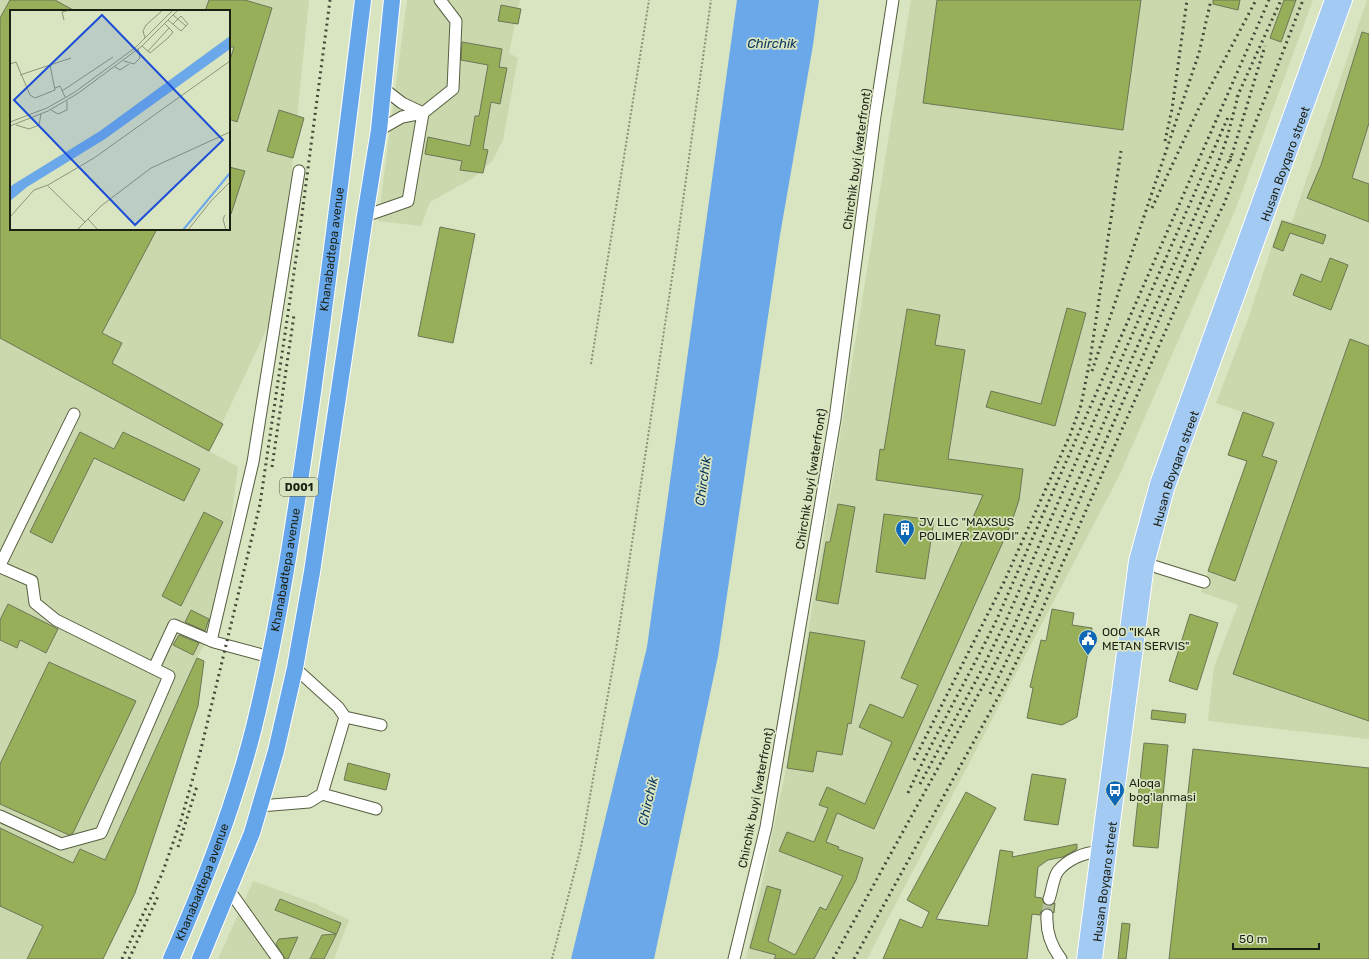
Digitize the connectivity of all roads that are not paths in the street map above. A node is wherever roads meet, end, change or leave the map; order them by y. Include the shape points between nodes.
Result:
1 (363, 0) edge
2 (392, 0) edge
3 (440, 0) edge
4 (893, 0) edge
5 (1332, 0) edge
6 (1345, 0) edge
7 (384, 89) junction
8 (423, 113) junction
9 (379, 130) junction
10 (299, 171) dead end
11 (365, 216) junction
12 (74, 414) dead end
13 (1142, 562) junction
14 (0, 566) edge
15 (1204, 582) dead end
16 (211, 641) junction
17 (270, 657) junction
18 (154, 668) junction
19 (295, 668) junction
20 (345, 717) junction
21 (381, 725) dead end
22 (322, 794) junction
23 (260, 806) junction
24 (376, 809) dead end
25 (0, 816) edge
26 (1098, 852) junction
27 (229, 890) junction
28 (1049, 899) tunnel mouth
29 (1047, 915) tunnel mouth
30 (171, 959) edge
31 (200, 959) edge
32 (278, 959) edge
33 (734, 959) edge
34 (1061, 959) edge
35 (1084, 959) edge
36 (1095, 959) edge

1 - 17 highway, Khanabadtepa avenue / D001 via 306,442
2 - 7 highway, D001
3 - 8 street via 456,21 453,89
4 - 33 street, Chirchik buyi (waterfront) via 835,419 766,827
5 - 13 main road, Husan Boyqaro street via 1159,478
6 - 13 main road, Husan Boyqaro street
7 - 8 street via 402,103
7 - 9 highway, D001
8 - 9 street via 402,117
8 - 11 street via 408,201
9 - 11 highway, D001
10 - 16 street via 253,462
11 - 19 highway, D001 via 325,491
12 - 14 street
13 - 15 street
13 - 26 main road, Husan Boyqaro street
13 - 36 main road, Husan Boyqaro street
14 - 18 street via 32,581 35,603 56,620
16 - 17 street
16 - 18 street via 174,625
17 - 30 highway, Khanabadtepa avenue / D001 via 253,729 227,817 204,884
18 - 25 street via 168,676 101,833 61,844
19 - 20 street via 338,707
19 - 23 highway, D001 via 287,710
20 - 21 street
20 - 22 street
22 - 23 street via 309,802
22 - 24 street
23 - 27 highway, D001
26 - 28 street via 1088,852 1072,860 1058,872
26 - 35 main road, Husan Boyqaro street
27 - 31 highway, D001
27 - 32 street
29 - 34 street via 1046,927 1054,950

